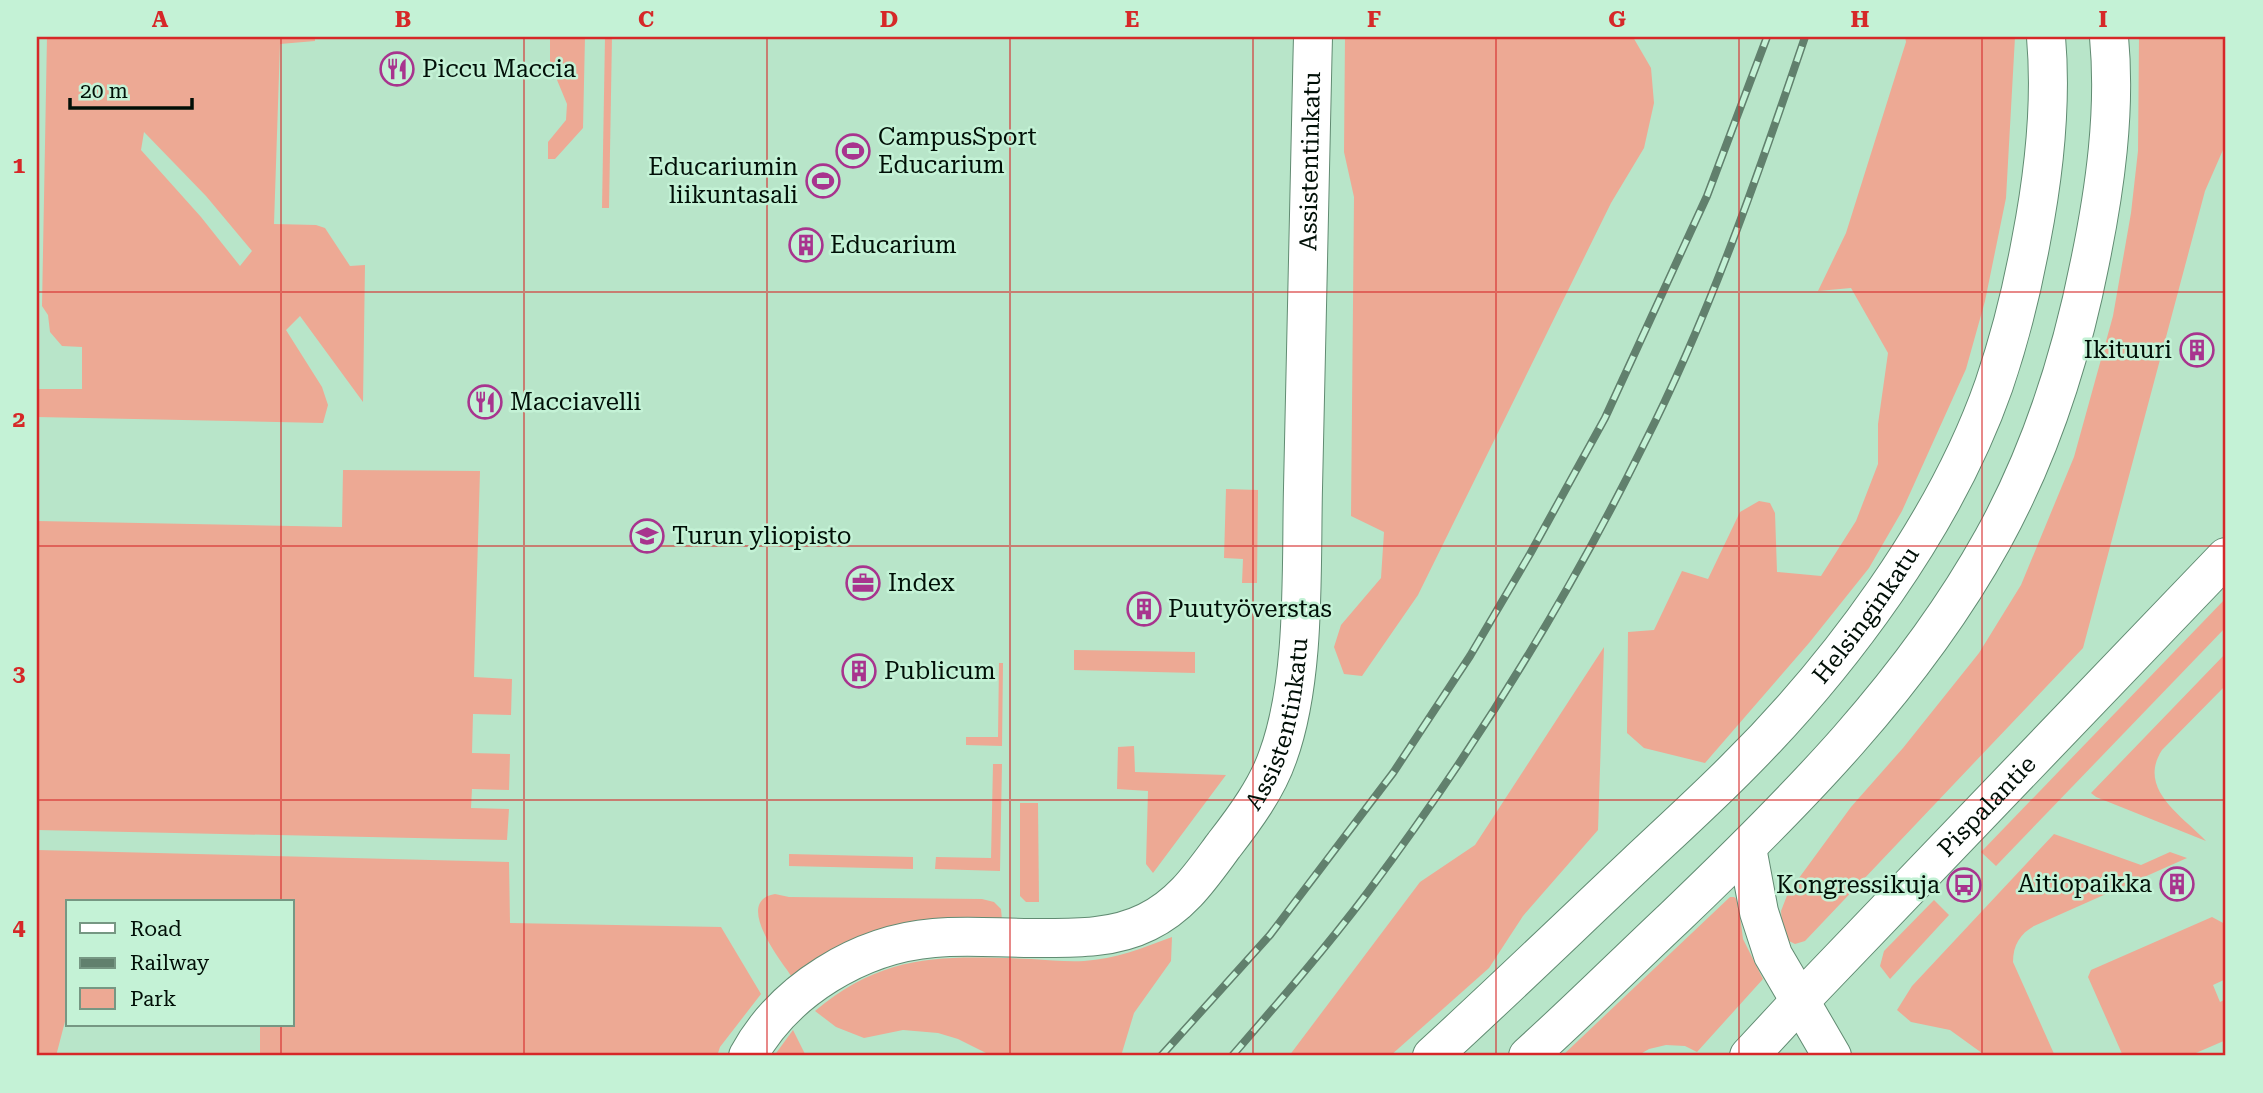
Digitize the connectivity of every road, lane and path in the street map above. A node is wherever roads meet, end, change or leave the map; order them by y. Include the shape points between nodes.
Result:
1 (1313, 37) edge
2 (2046, 37) edge
3 (2109, 37) edge
4 (2226, 557) edge
5 (1747, 848) junction
6 (1800, 1001) junction
7 (748, 1056) edge
8 (1432, 1056) edge
9 (1528, 1056) edge
10 (1749, 1056) edge
11 (1832, 1056) edge

1 - 7 main road, Assistentinkatu via 1300,610 1289,723 1260,793 1196,885 1172,908 1144,924 1089,938 935,938 889,948 838,969 791,1000
2 - 8 main road, Helsinginkatu via 2048,109 2040,195 2021,295 1994,386 1969,447 1920,537 1837,657 1736,769
3 - 5 main road via 2102,207 2058,391 2026,471 1989,546 1922,651 1847,741
4 - 6 main road, Pispalantie
5 - 6 main road via 1773,955
5 - 9 main road
6 - 10 main road, Pispalantie
6 - 11 main road

